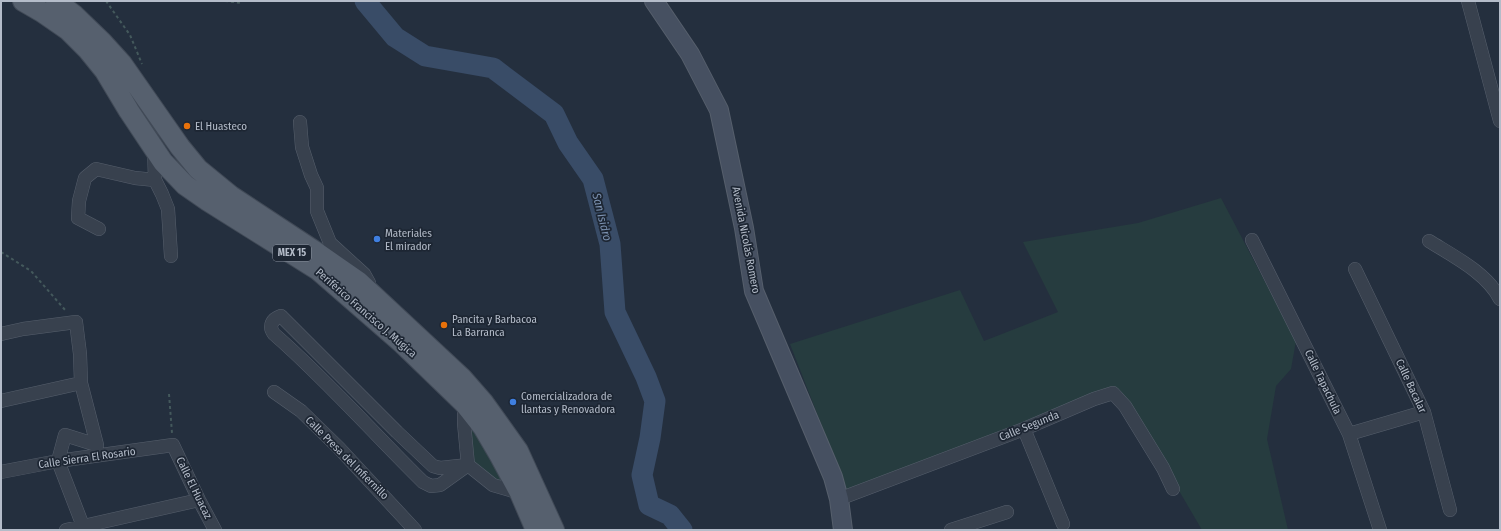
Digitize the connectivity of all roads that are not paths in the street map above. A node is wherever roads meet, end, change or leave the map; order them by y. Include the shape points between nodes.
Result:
1 (24, 1) edge
2 (56, 1) edge
3 (654, 1) edge
4 (1468, 1) edge
5 (1500, 121) edge
6 (300, 122) dead end
7 (154, 147) junction
8 (154, 180) junction
9 (99, 229) dead end
10 (1252, 240) dead end
11 (1430, 241) dead end
12 (171, 256) dead end
13 (1356, 268) dead end
14 (377, 299) junction
15 (1500, 299) edge
16 (1, 334) edge
17 (331, 365) junction
18 (320, 376) junction
19 (81, 383) junction
20 (274, 392) dead end
21 (1, 402) edge
22 (464, 403) junction
23 (1424, 412) junction
24 (1024, 429) junction
25 (397, 432) junction
26 (1349, 434) junction
27 (385, 444) junction
28 (173, 445) joint
29 (58, 461) junction
30 (468, 465) junction
31 (1, 472) edge
32 (1173, 489) dead end
33 (520, 493) junction
34 (838, 499) junction
35 (199, 500) junction
36 (1450, 510) dead end
37 (1006, 512) dead end
38 (1063, 524) dead end
39 (83, 526) junction
40 (66, 530) edge
41 (215, 530) edge
42 (416, 530) edge
43 (536, 530) edge
44 (554, 530) edge
45 (843, 530) edge
46 (952, 530) edge
47 (1380, 530) edge

1 - 7 main road, Periférico Francisco J. Múgica / MEX 15 via 68,30 88,50 106,71
2 - 14 main road, Periférico Francisco J. Múgica / MEX 15 via 74,15 122,64 198,169 231,196 359,282
3 - 34 street, Avenida Nicolás Romero via 690,54 719,110 744,228 754,291 833,477
4 - 5 street
6 - 14 street via 302,147 317,188 317,211 330,243 364,274
7 - 8 street
7 - 22 main road, Periférico Francisco J. Múgica / MEX 15 via 163,162 185,185 318,270 403,344
8 - 9 street via 96,170 85,178 78,218
8 - 12 street via 168,209
10 - 26 street, Calle Tapachula
11 - 15 street via 1482,277
13 - 23 street, Calle Bacalar
14 - 44 main road, Periférico Francisco J. Múgica / MEX 15 via 462,378 483,402 518,451
16 - 19 street via 23,328 76,322
17 - 18 street
17 - 18 street via 281,316 274,319 272,331
17 - 25 street
18 - 27 street
19 - 21 street
19 - 29 street via 97,445 65,435
20 - 42 street, Calle Presa del Infiernillo via 301,411
22 - 30 street
22 - 33 main road, Periférico Francisco J. Múgica / MEX 15 via 483,427
23 - 26 street
23 - 36 street, Calle Bacalar
24 - 32 street, Calle Segunda via 1113,393 1125,406
24 - 34 street, Calle Segunda
24 - 38 street
25 - 27 street
25 - 30 street via 433,466 440,468
26 - 47 street, Calle Tapachula
27 - 30 street via 423,482 431,486 440,485
28 - 29 street, Calle Sierra El Rosario
28 - 35 street, Calle El Huacaz
29 - 31 street, Calle Sierra El Rosario
29 - 39 street
30 - 33 street via 494,485
33 - 43 main road, Periférico Francisco J. Múgica / MEX 15
34 - 45 street, Avenida Nicolás Romero
35 - 39 street
35 - 41 street, Calle El Huacaz
37 - 46 street
39 - 40 street

